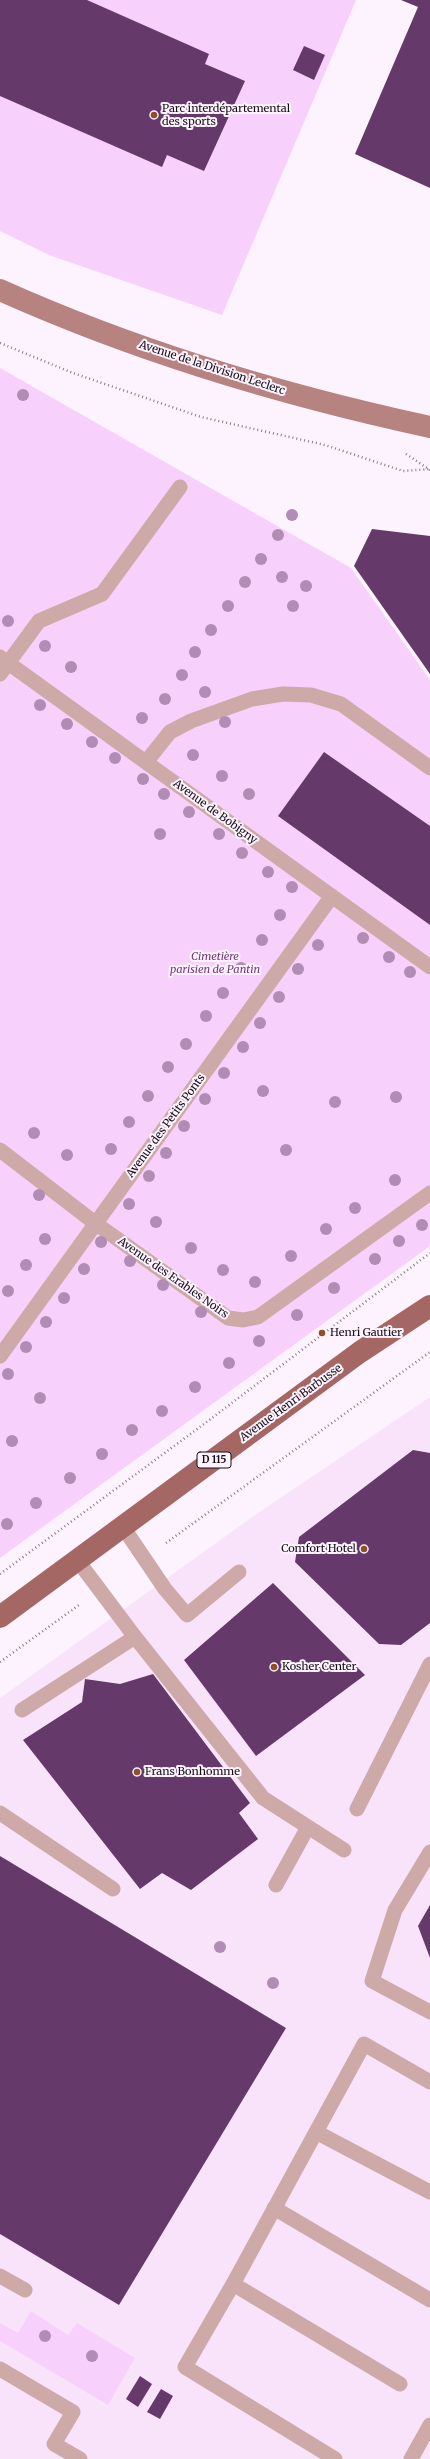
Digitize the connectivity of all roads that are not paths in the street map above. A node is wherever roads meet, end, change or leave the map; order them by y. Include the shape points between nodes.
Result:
1 (0, 290) edge
2 (430, 427) edge
3 (180, 487) dead end
4 (3, 665) edge
5 (146, 762) junction
6 (430, 768) edge
7 (332, 896) junction
8 (430, 967) edge
9 (0, 1150) edge
10 (430, 1193) edge
11 (95, 1223) junction
12 (430, 1306) edge
13 (0, 1356) edge
14 (122, 1527) junction
15 (78, 1561) junction
16 (239, 1572) dead end
17 (0, 1617) edge
18 (135, 1637) junction
19 (430, 1664) edge
20 (22, 1710) dead end
21 (357, 1809) dead end
22 (0, 1813) edge
23 (308, 1827) junction
24 (344, 1850) dead end
25 (430, 1852) edge
26 (276, 1885) dead end
27 (113, 1889) dead end
28 (430, 2012) edge
29 (430, 2082) edge
30 (316, 2132) junction
31 (430, 2192) edge
32 (274, 2208) junction
33 (0, 2276) edge
34 (233, 2284) junction
35 (25, 2290) dead end
36 (430, 2300) edge
37 (0, 2369) edge
38 (400, 2384) dead end
39 (430, 2425) edge
40 (80, 2459) edge
41 (334, 2459) edge
42 (411, 2459) edge

1 - 2 main road, Avenue de la Division Leclerc via 78,323 240,379 346,409
3 - 4 lane via 102,594 39,621
4 - 5 lane, Avenue de Bobigny
5 - 6 lane via 170,732 191,721 252,699 283,694 311,695 340,704
5 - 7 lane, Avenue de Bobigny
7 - 8 lane, Avenue de Bobigny
7 - 11 lane, Avenue des Petits Ponts
9 - 11 lane, Avenue des Erables Noirs
10 - 11 lane, Avenue des Erables Noirs via 258,1317 242,1320 228,1318
11 - 13 lane, Avenue des Petits Ponts
12 - 14 main road, Avenue Henri Barbusse / D 115 via 360,1352
14 - 15 main road, Avenue Henri Barbusse / D 115
14 - 16 lane via 143,1559 187,1615
15 - 17 main road, Avenue Henri Barbusse / D 115
15 - 18 lane
18 - 20 lane
18 - 23 lane via 263,1798
19 - 21 lane
22 - 27 lane
23 - 24 lane
23 - 26 lane
25 - 28 lane via 395,1910 372,1981
29 - 30 lane via 364,2044
30 - 31 lane
30 - 32 lane
32 - 34 lane
32 - 36 lane
33 - 35 lane
34 - 38 lane
34 - 41 lane via 186,2367
37 - 40 lane via 73,2412 54,2444
39 - 42 lane

